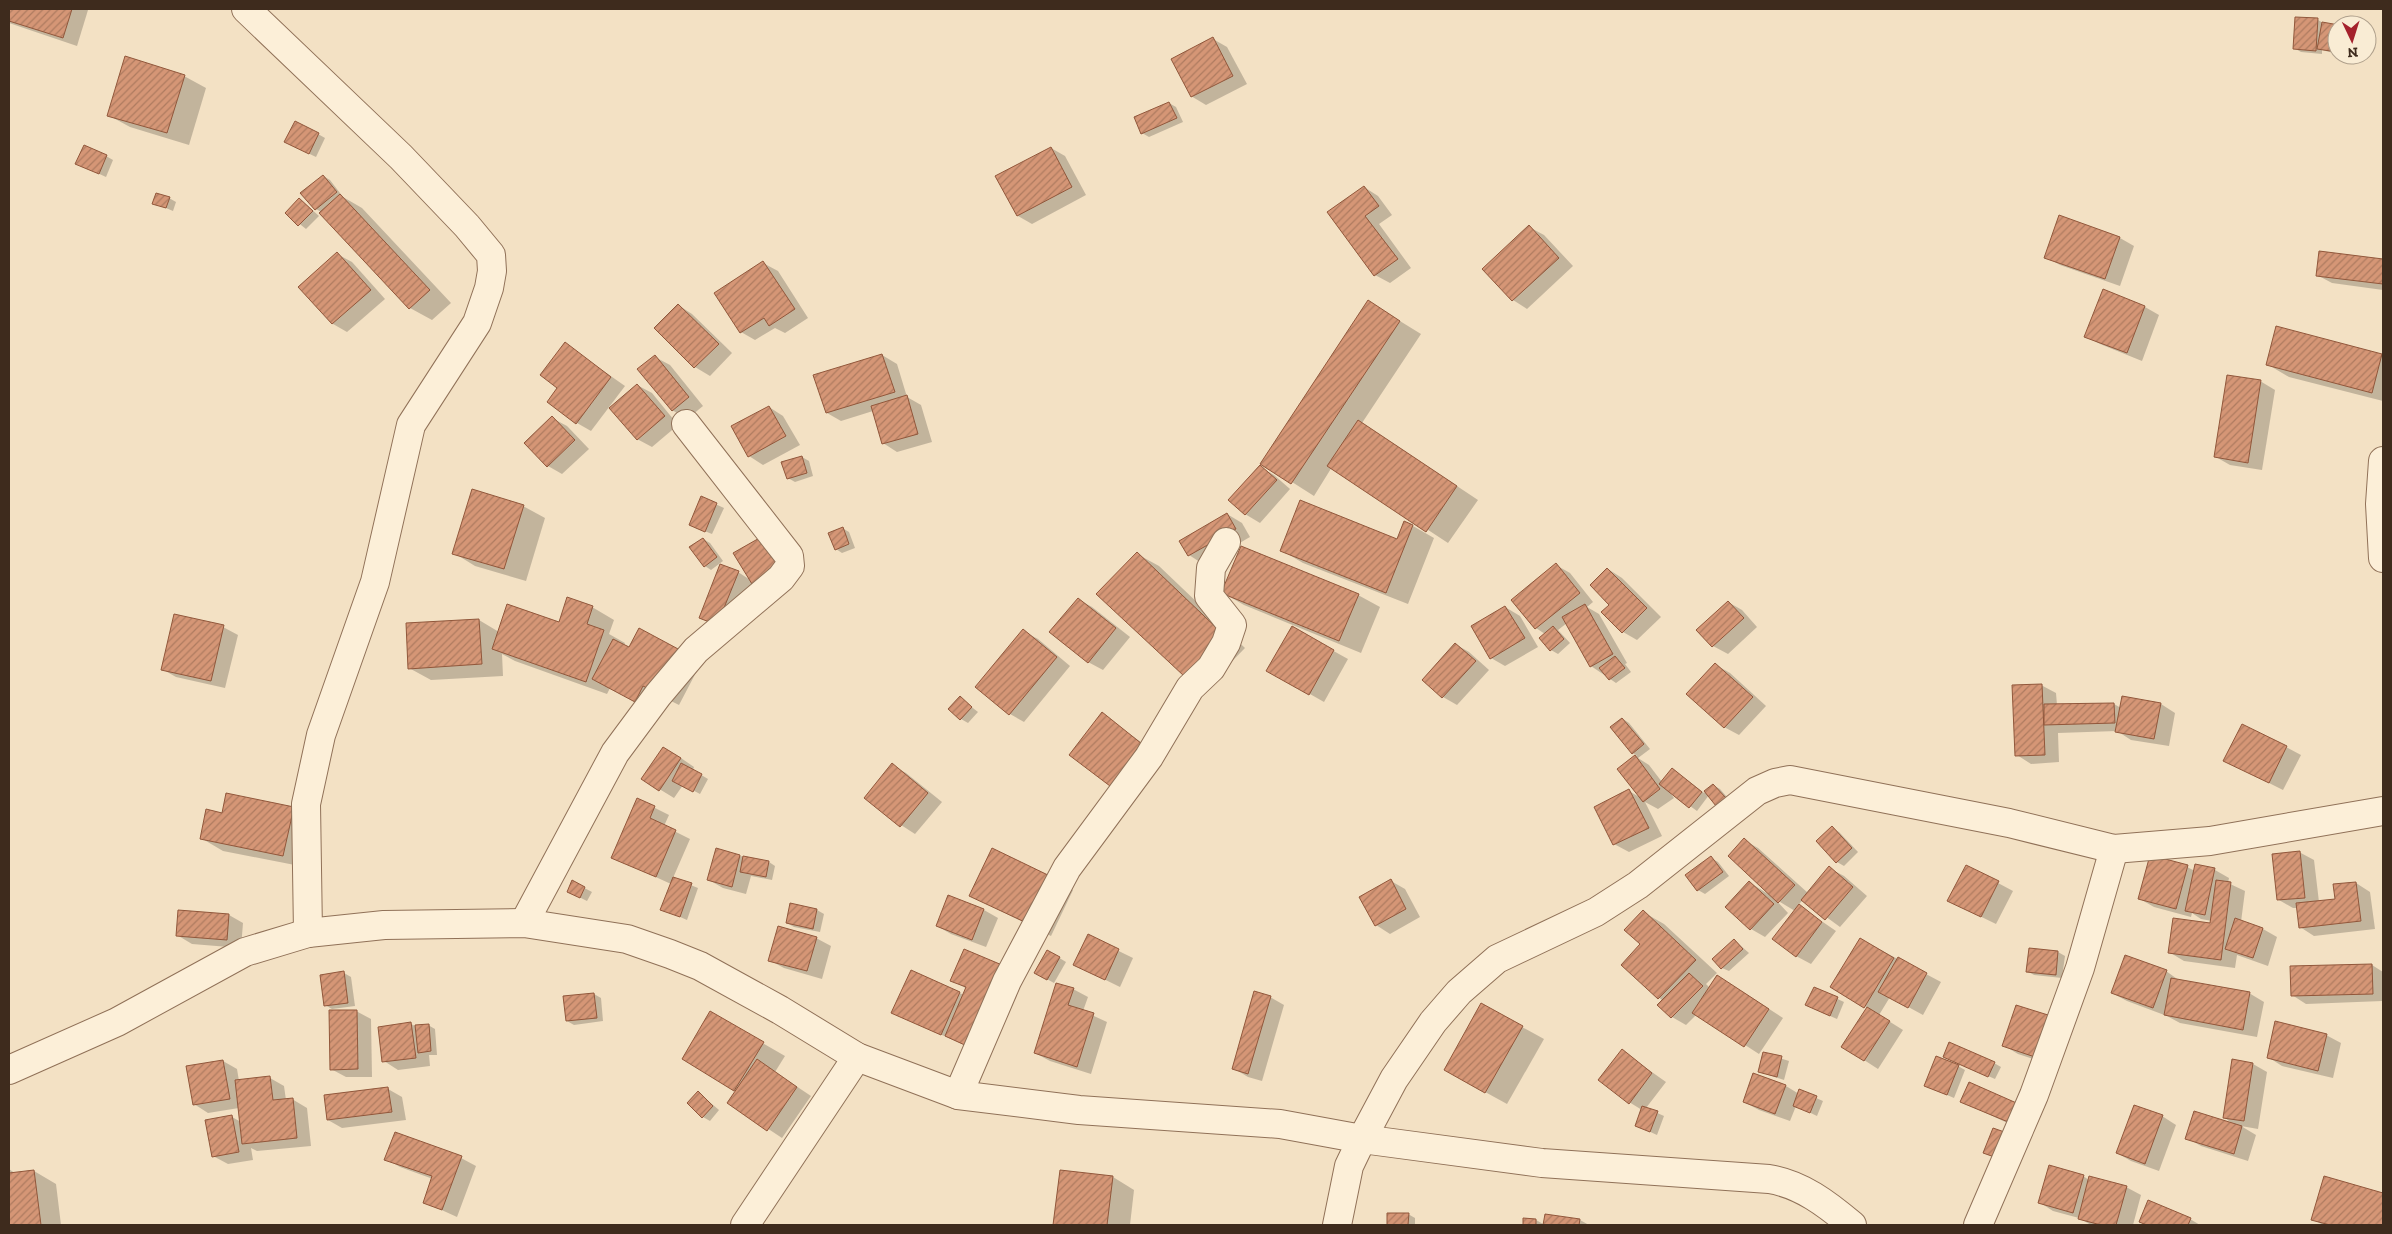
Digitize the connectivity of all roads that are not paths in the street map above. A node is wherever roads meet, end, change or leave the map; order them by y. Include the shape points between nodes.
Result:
1 (246, 9) edge
2 (686, 424) dead end
3 (2383, 461) edge
4 (1226, 542) dead end
5 (2383, 558) edge
6 (2383, 811) edge
7 (2114, 848) junction
8 (524, 923) junction
9 (308, 934) junction
10 (857, 1057) junction
11 (9, 1070) edge
12 (958, 1095) junction
13 (1362, 1139) junction
14 (745, 1225) edge
15 (1336, 1225) edge
16 (1852, 1225) edge
17 (1978, 1225) edge

1 - 9 street via 402,157 491,255 489,288 477,323 411,424 375,582 321,735 306,804
2 - 8 street via 789,556 790,566 781,578 696,650 658,695 616,753
3 - 5 street via 2380,504
4 - 12 street via 1211,568 1209,596 1232,624 1226,643 1210,668 1190,688 1142,768 1067,868 1007,981
6 - 7 street via 2210,841
7 - 13 street via 2009,823 1790,780 1775,783 1757,791 1638,885 1590,916 1497,959 1466,986 1433,1022 1394,1080
7 - 17 street via 2080,968 2034,1095
8 - 9 street via 384,925
8 - 10 street via 627,939 700,966
9 - 11 street via 245,952 117,1022
10 - 12 street
10 - 14 street
12 - 13 street via 1079,1110 1280,1124
13 - 15 street via 1349,1166
13 - 16 street via 1542,1163 1776,1180 1828,1205

